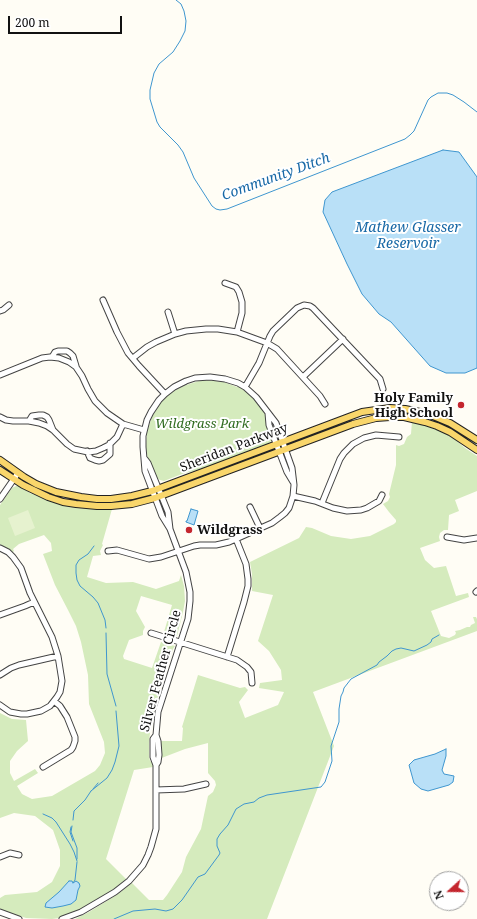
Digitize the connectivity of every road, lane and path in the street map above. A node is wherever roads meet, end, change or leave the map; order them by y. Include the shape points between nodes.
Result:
1 (226, 283) dead end
2 (103, 300) dead end
3 (9, 305) dead end
4 (0, 311) edge
5 (168, 312) dead end
6 (237, 332) junction
7 (175, 334) junction
8 (343, 340) junction
9 (267, 343) junction
10 (52, 357) junction
11 (132, 358) junction
12 (76, 367) junction
13 (0, 375) edge
14 (303, 377) junction
15 (245, 387) junction
16 (383, 389) dead end
17 (165, 394) junction
18 (325, 404) dead end
19 (0, 417) edge
20 (29, 421) junction
21 (124, 424) junction
22 (52, 430) junction
23 (144, 430) junction
24 (399, 437) dead end
25 (477, 440) edge
26 (110, 443) junction
27 (279, 443) junction
28 (282, 450) junction
29 (477, 450) edge
30 (87, 451) junction
31 (0, 460) edge
32 (0, 470) edge
33 (18, 473) junction
34 (14, 479) junction
35 (155, 490) junction
36 (382, 495) dead end
37 (293, 496) junction
38 (158, 497) junction
39 (0, 499) edge
40 (322, 504) junction
41 (250, 507) dead end
42 (260, 528) junction
43 (447, 537) dead end
44 (477, 538) edge
45 (236, 539) junction
46 (0, 548) edge
47 (108, 551) dead end
48 (179, 551) junction
49 (34, 602) junction
50 (0, 615) edge
51 (151, 632) dead end
52 (181, 642) junction
53 (58, 656) junction
54 (227, 657) junction
55 (0, 675) edge
56 (252, 683) dead end
57 (54, 701) junction
58 (0, 705) edge
59 (42, 767) dead end
60 (206, 784) dead end
61 (156, 790) junction
62 (20, 855) dead end
63 (0, 857) edge
64 (0, 912) edge
65 (19, 919) edge
66 (62, 919) edge

1 - 6 street via 236,287 242,302
2 - 11 street via 122,343
3 - 4 street
5 - 7 street
6 - 7 street via 206,329
6 - 9 street
7 - 11 street via 147,347
8 - 9 street via 313,308 304,305 276,327
8 - 14 street
8 - 16 street via 380,379
9 - 14 street via 277,349
9 - 15 street
10 - 12 street
10 - 12 street via 58,351 70,353
10 - 13 street via 42,358
11 - 17 street
12 - 21 street via 95,401
14 - 18 street
15 - 17 street via 217,377 203,377 180,384
15 - 27 street via 262,403 276,423
17 - 23 street via 151,412
19 - 20 street via 13,421
20 - 22 street via 48,426
20 - 22 street via 32,416 44,415 50,420
21 - 23 street
21 - 26 street via 117,437
22 - 30 street via 74,449
23 - 35 street, Silver Feather Circle via 145,459
24 - 40 street via 376,435 353,444 340,459
25 - 27 main road, Sheridan Parkway via 432,415 390,408 355,414
26 - 30 street via 96,451
26 - 30 street via 110,454 103,460 90,458
27 - 28 street
27 - 35 main road, Sheridan Parkway
28 - 29 main road, Sheridan Parkway via 361,421 390,417 411,418 437,426
28 - 37 street via 292,468
28 - 38 main road, Sheridan Parkway
31 - 33 main road, Sheridan Parkway
32 - 34 main road, Sheridan Parkway
33 - 34 street
33 - 35 main road, Sheridan Parkway via 36,484 62,494 97,499 132,496
34 - 38 main road, Sheridan Parkway via 42,495 76,504 118,506
34 - 39 street
35 - 38 street, Silver Feather Circle
36 - 40 street via 374,505 354,511 340,510
37 - 40 street
37 - 42 street via 285,513
38 - 48 street, Silver Feather Circle via 168,512 170,529
41 - 42 street
42 - 45 street
43 - 44 street via 464,540
45 - 48 street via 223,544 194,546
45 - 54 street via 246,564 248,586
46 - 49 street via 8,552 18,563
47 - 48 street via 117,550 149,559
48 - 52 street, Silver Feather Circle via 189,583 190,596 190,610
49 - 50 street
49 - 53 street via 48,628
51 - 52 street
52 - 54 street
52 - 61 street, Silver Feather Circle via 158,712 156,735 153,739
53 - 55 street via 19,665
53 - 57 street via 62,681 60,692
54 - 56 street via 247,667 251,672
57 - 58 street via 41,711 27,714 10,712
57 - 59 street via 67,717 75,737 75,748
60 - 61 street via 184,789
61 - 66 street, Silver Feather Circle via 156,829 143,865 119,890 81,912
62 - 63 street via 10,853
64 - 65 street

